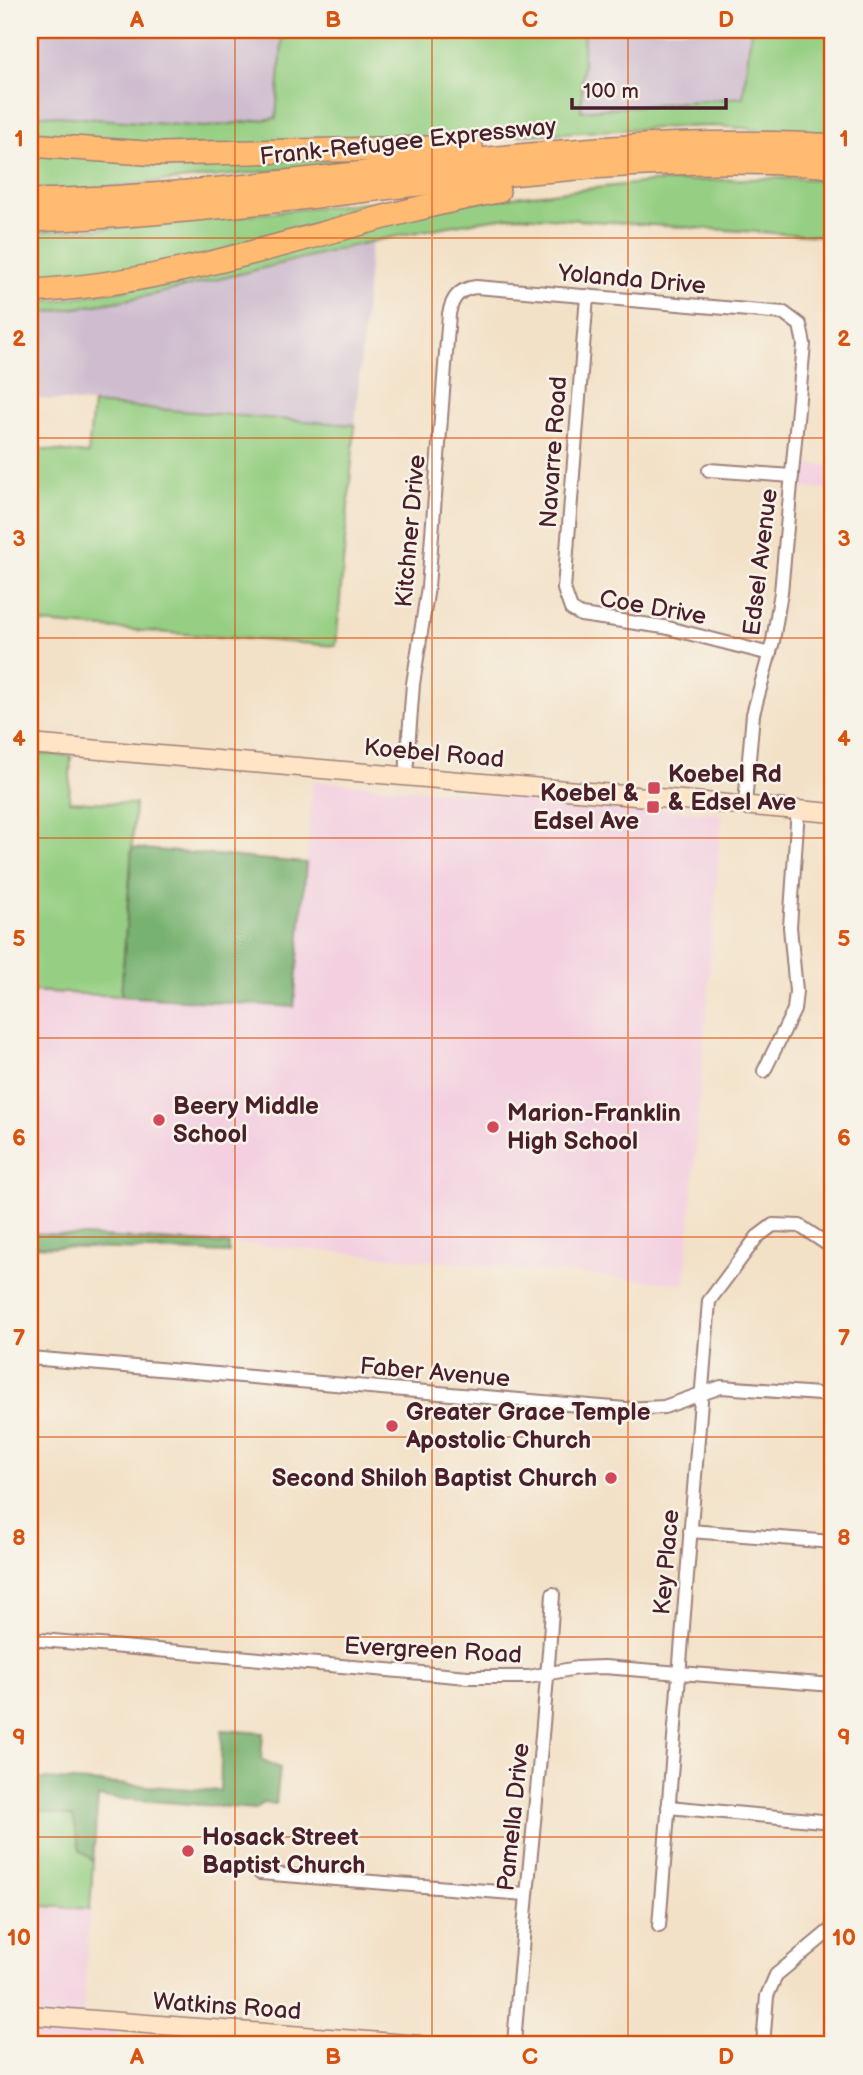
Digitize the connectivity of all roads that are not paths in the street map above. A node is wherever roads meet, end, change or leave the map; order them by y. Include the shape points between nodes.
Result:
1 (30, 145) edge
2 (833, 146) edge
3 (622, 156) junction
4 (833, 166) edge
5 (30, 201) edge
6 (30, 220) edge
7 (30, 291) edge
8 (458, 293) joint
9 (587, 296) junction
10 (800, 325) joint
11 (709, 470) dead end
12 (792, 476) junction
13 (571, 609) joint
14 (770, 654) junction
15 (30, 744) edge
16 (406, 775) junction
17 (745, 804) junction
18 (798, 810) junction
19 (833, 813) edge
20 (764, 1071) dead end
21 (833, 1248) edge
22 (30, 1358) edge
23 (701, 1393) junction
24 (833, 1395) edge
25 (690, 1531) junction
26 (833, 1542) edge
27 (553, 1594) dead end
28 (30, 1639) edge
29 (548, 1673) junction
30 (678, 1673) junction
31 (833, 1685) edge
32 (668, 1807) junction
33 (833, 1822) edge
34 (260, 1873) dead end
35 (525, 1894) junction
36 (660, 1926) dead end
37 (833, 1928) edge
38 (30, 2015) edge
39 (186, 2036) edge
40 (421, 2045) edge
41 (514, 2045) edge
42 (763, 2045) edge

1 - 3 highway via 160,155
2 - 3 highway, Frank-Refugee Expressway via 729,142
3 - 4 highway, Frank-Refugee Expressway
3 - 5 highway, Frank-Refugee Expressway
3 - 6 highway, Frank-Refugee Expressway via 150,215
3 - 7 highway via 194,267 113,284
8 - 9 street, Yolanda Drive via 476,288
8 - 16 street, Kitchner Drive via 449,314 428,587 413,684
9 - 10 street, Yolanda Drive via 784,313
9 - 13 street, Navarre Road via 564,589
10 - 12 street, Edsel Avenue via 804,344
11 - 12 street
12 - 14 street, Edsel Avenue
13 - 14 street, Coe Drive via 591,618 664,627
14 - 17 street, Edsel Avenue via 753,715
15 - 16 street, Koebel Road
16 - 17 street, Koebel Road
17 - 18 street, Koebel Road
18 - 19 street, Koebel Road
18 - 20 street via 790,927 794,1010
21 - 23 street, Key Place via 800,1226 773,1225 757,1237 709,1301
22 - 23 street, Faber Avenue via 625,1409 664,1407
23 - 24 street, Faber Avenue via 721,1387
23 - 25 street, Key Place
25 - 26 street
25 - 30 street, Key Place
27 - 29 street, Pamella Drive
28 - 29 street, Evergreen Road via 468,1677 502,1679
29 - 30 street, Evergreen Road via 604,1667
29 - 35 street, Pamella Drive
30 - 31 street, Evergreen Road
30 - 32 street, Key Place
32 - 33 street
32 - 36 street, Key Place
34 - 35 street
35 - 41 street, Pamella Drive
37 - 42 street via 776,1975 767,1996
38 - 39 street, Watkins Road
39 - 40 street, Watkins Road

